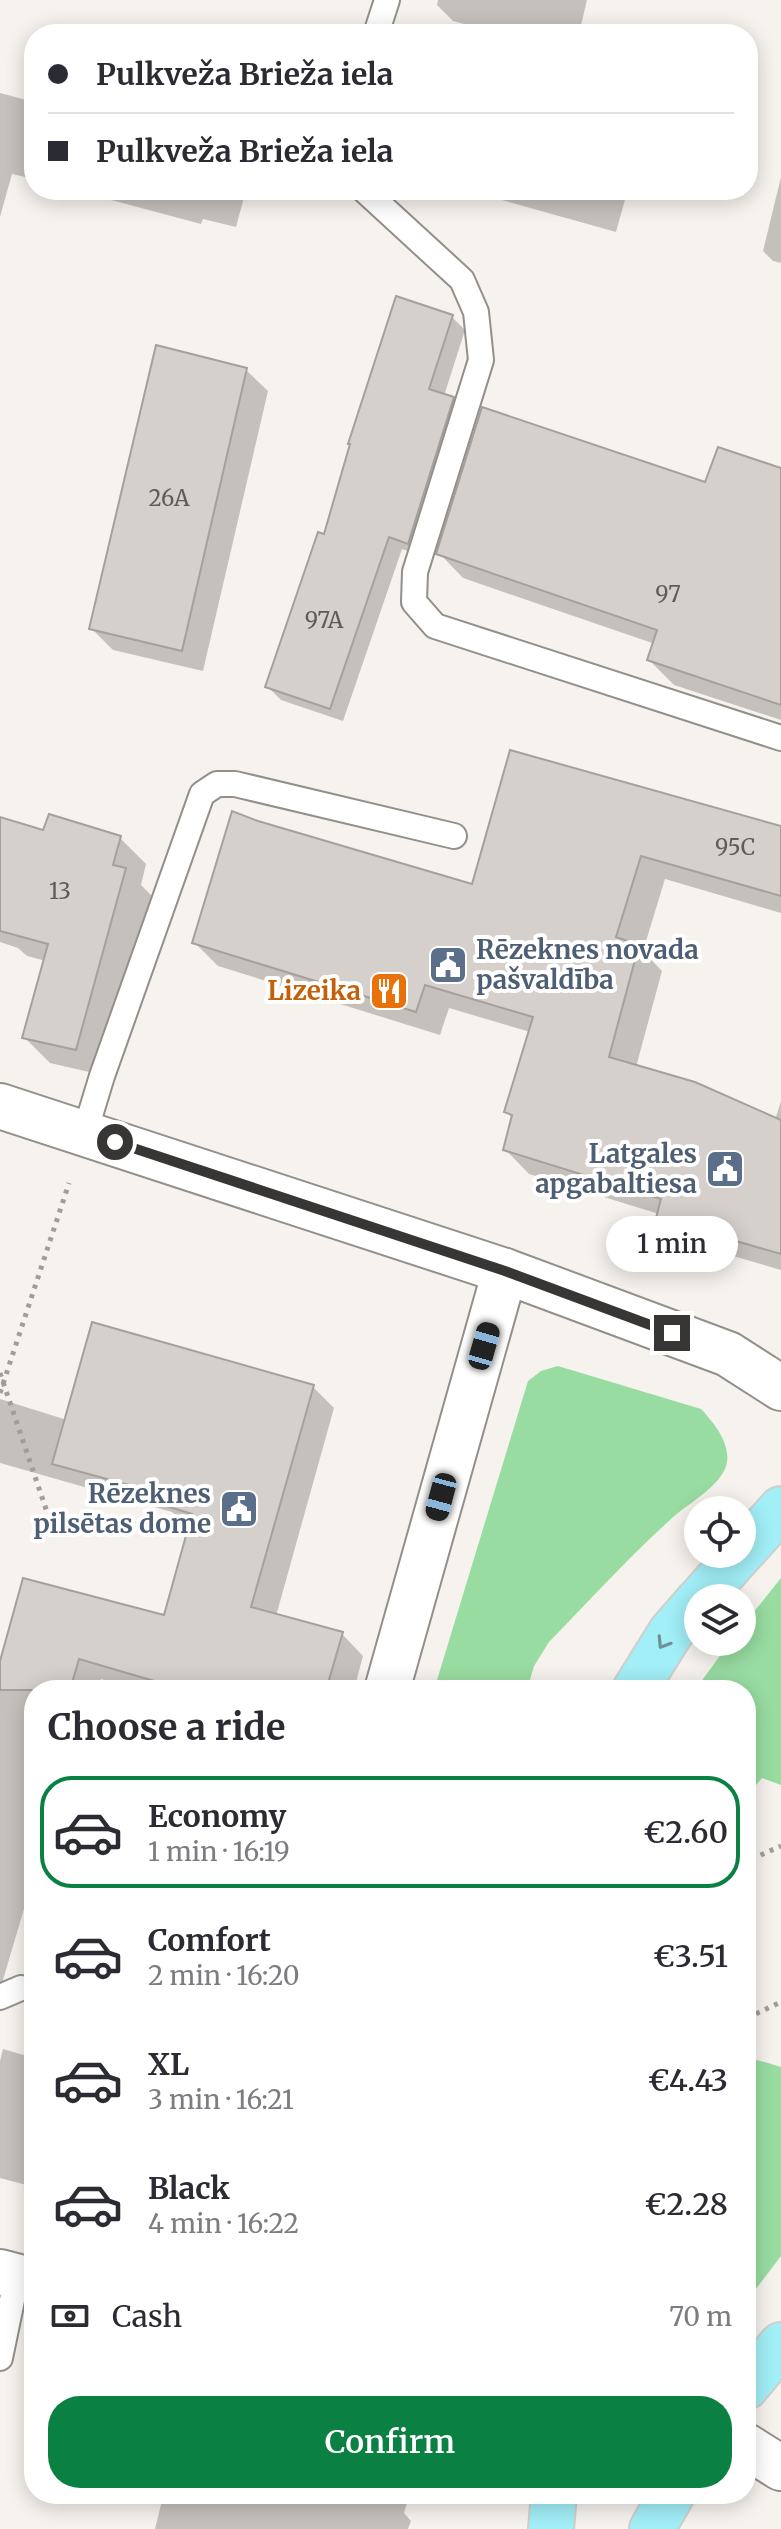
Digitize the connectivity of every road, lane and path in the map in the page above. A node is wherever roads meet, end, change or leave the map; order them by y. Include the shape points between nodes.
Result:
1 (387, 0) edge
2 (379, 24) edge
3 (375, 200) edge
4 (781, 738) edge
5 (454, 836) dead end
6 (0, 1106) edge
7 (85, 1132) junction
8 (505, 1271) junction
9 (0, 1373) edge
10 (3, 1383) junction
11 (781, 1388) edge
12 (0, 1393) edge
13 (781, 1509) edge
14 (49, 1518) dead end
15 (756, 1536) edge
16 (728, 1568) edge
17 (713, 1584) edge
18 (684, 1617) edge
19 (390, 1680) edge
20 (641, 1680) edge
21 (781, 1846) edge
22 (756, 1857) edge
23 (781, 2002) edge
24 (756, 2014) edge
25 (17, 2276) edge
26 (781, 2345) edge
27 (0, 2358) edge
28 (756, 2375) edge
29 (756, 2452) edge
30 (781, 2468) edge
31 (553, 2504) edge
32 (666, 2504) edge
33 (551, 2529) edge
34 (652, 2529) edge

1 - 2 lane
3 - 4 lane via 462,280 476,312 481,360 415,572 414,602 435,626
5 - 7 lane via 235,784 217,784 202,794
6 - 7 street
7 - 8 street
7 - 10 path
8 - 11 street via 728,1354
8 - 19 street
9 - 10 path
10 - 12 path
10 - 14 path
13 - 15 main road
16 - 17 main road
18 -> 20 main road
21 - 22 path
23 - 24 path
25 - 27 lane
26 - 28 main road
29 - 30 street
31 - 33 main road
32 - 34 main road

